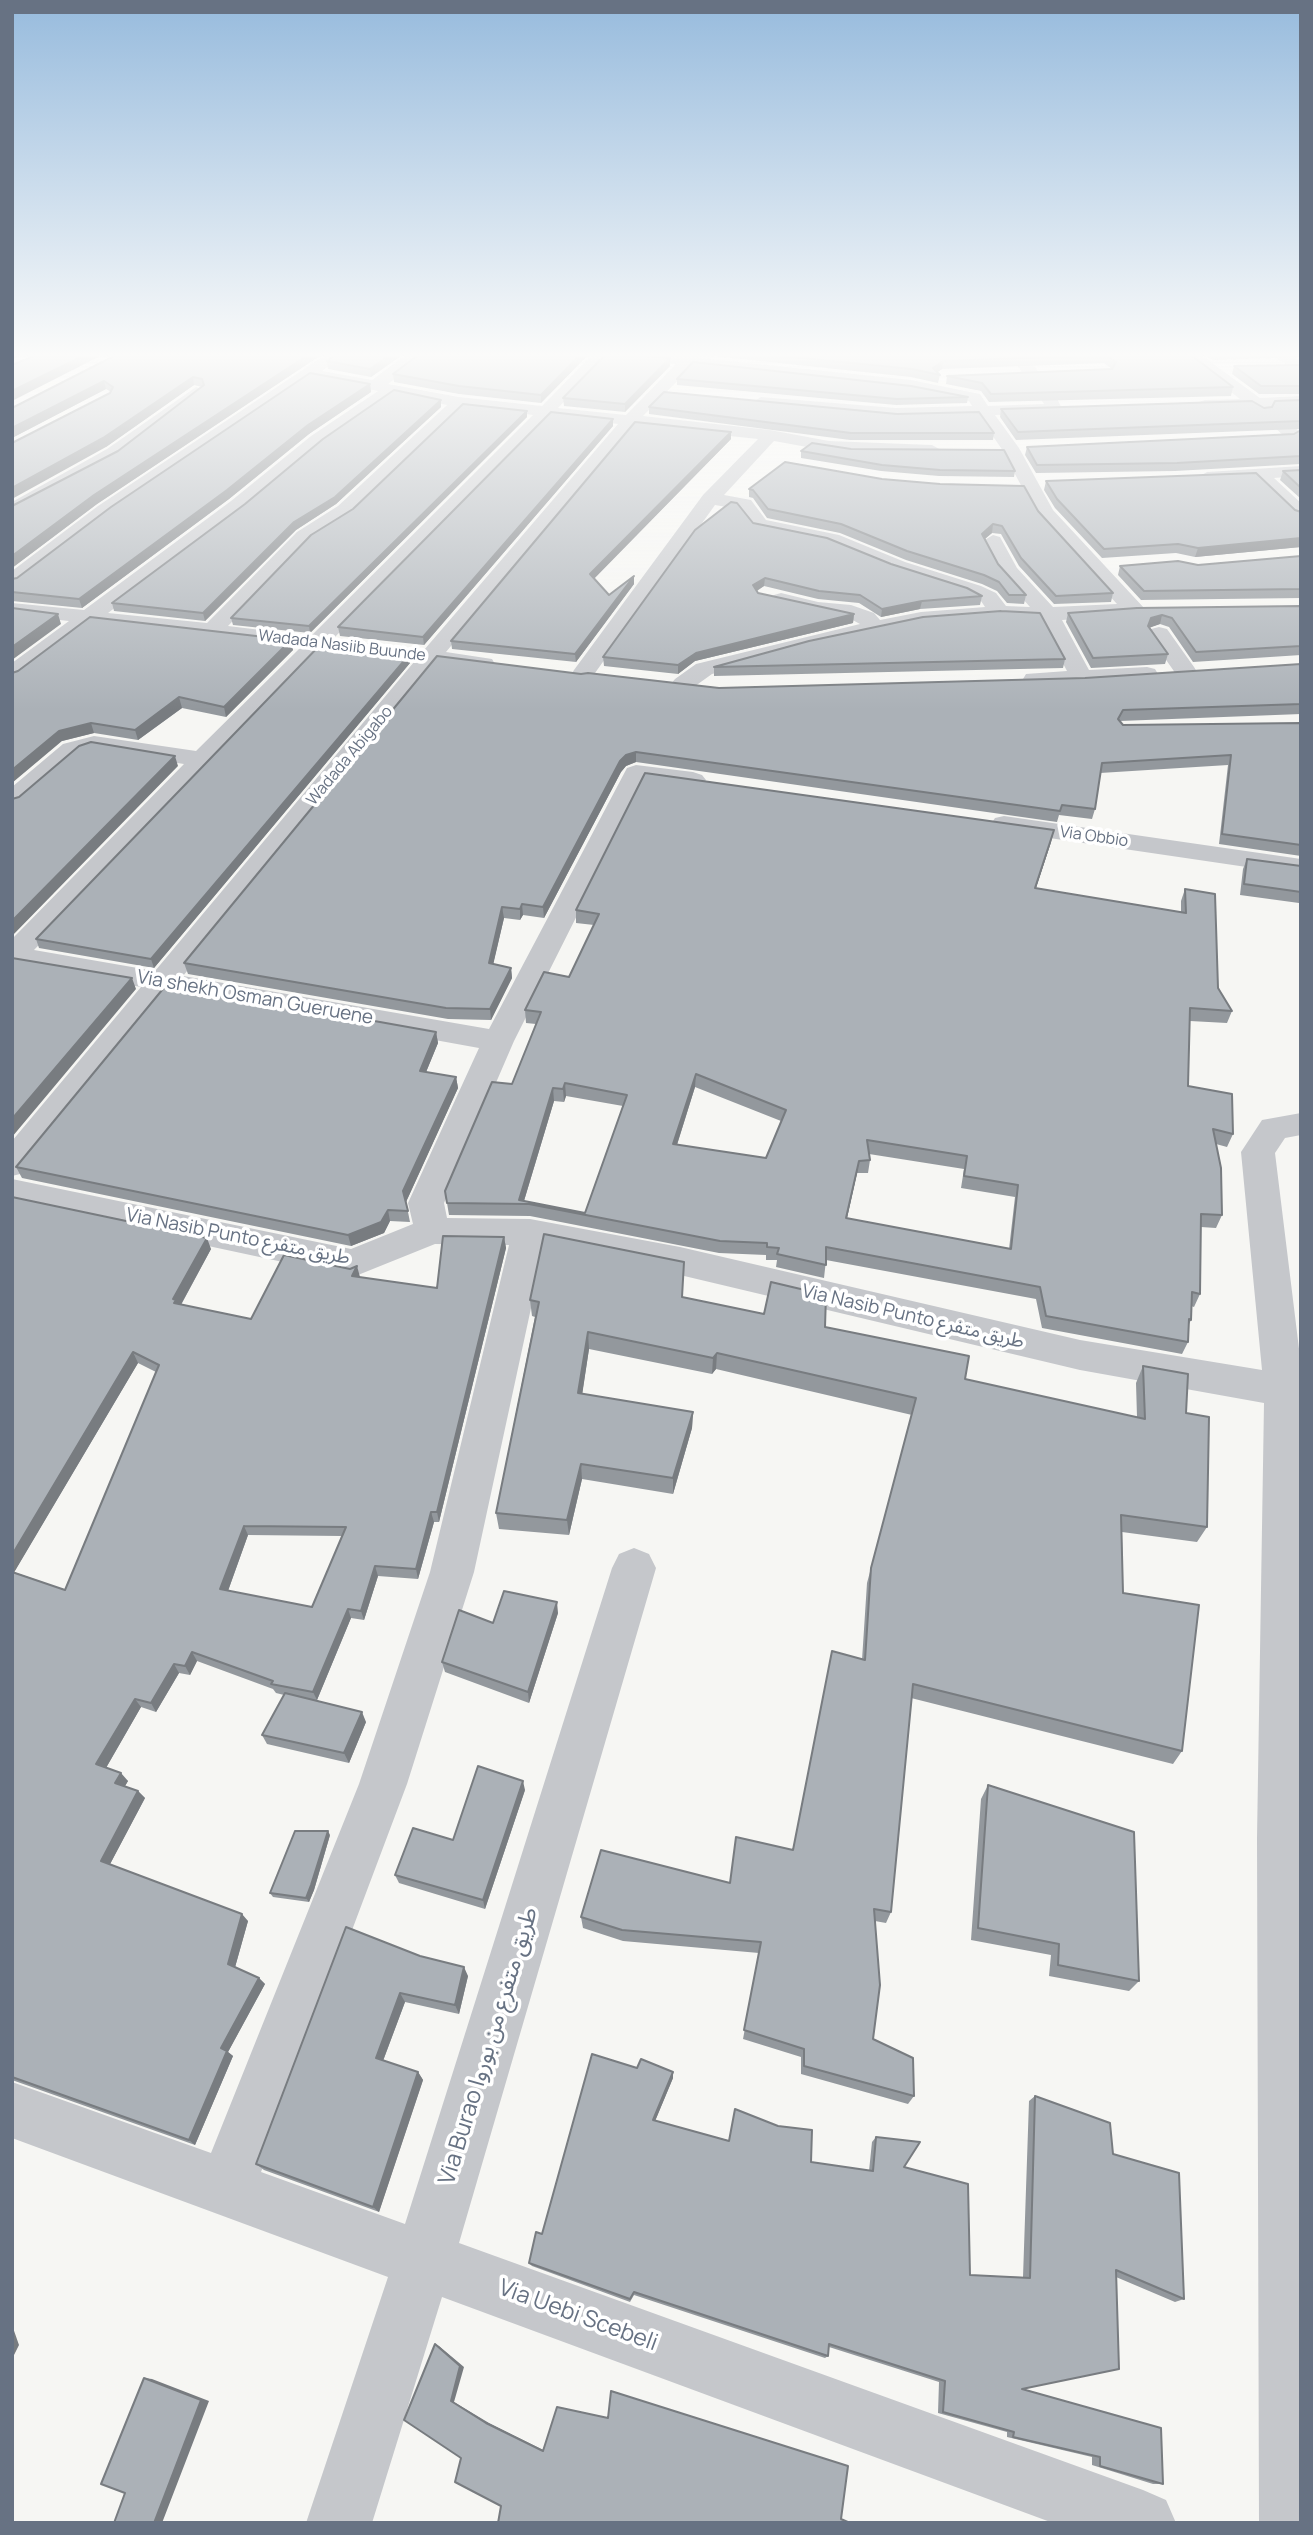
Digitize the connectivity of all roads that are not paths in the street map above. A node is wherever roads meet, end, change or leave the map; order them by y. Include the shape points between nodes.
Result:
1 (77, 473) edge
2 (159, 473) edge
3 (277, 473) edge
4 (384, 473) edge
5 (483, 473) edge
6 (584, 473) edge
7 (736, 473) edge
8 (1025, 473) edge
9 (1254, 473) edge
10 (1258, 473) edge
11 (1189, 478) edge
12 (1055, 482) edge
13 (1029, 484) junction
14 (1006, 485) edge
15 (710, 499) junction
16 (12, 510) edge
17 (1301, 513) edge
18 (993, 541) edge
19 (1122, 566) edge
20 (1095, 568) junction
21 (12, 581) edge
22 (765, 596) edge
23 (12, 609) edge
24 (1134, 609) junction
25 (1162, 609) edge
26 (999, 612) junction
27 (1048, 614) junction
28 (87, 617) junction
29 (875, 627) junction
30 (212, 630) junction
31 (1160, 634) edge
32 (317, 643) junction
33 (432, 658) junction
34 (500, 665) edge
35 (1212, 670) edge
36 (555, 671) edge
37 (1186, 672) junction
38 (12, 674) edge
39 (582, 675) junction
40 (607, 677) edge
41 (1082, 678) junction
42 (1010, 680) edge
43 (657, 682) edge
44 (683, 684) junction
45 (719, 688) edge
46 (202, 759) junction
47 (712, 783) edge
48 (12, 800) edge
49 (984, 821) edge
50 (1301, 867) edge
51 (13, 956) edge
52 (163, 981) junction
53 (498, 1041) junction
54 (1301, 1124) edge
55 (12, 1164) edge
56 (12, 1191) edge
57 (432, 1231) junction
58 (530, 1232) junction
59 (1284, 1390) junction
60 (634, 1568) dead end
61 (12, 2110) edge
62 (226, 2188) junction
63 (424, 2259) junction
64 (340, 2523) edge
65 (1143, 2523) edge
66 (1292, 2523) edge

1 - 16 street
2 - 21 street
3 - 28 street
4 - 30 street via 345,510 304,536
5 - 32 street
6 - 33 street, Wadada Abigabo
7 - 15 street
8 - 13 street
9 - 11 street
10 - 17 street
12 - 13 street
13 - 14 street
13 - 20 street via 1045,513
15 - 26 street via 744,504 760,525 832,539 962,586 989,597
15 - 39 street
18 - 27 street via 1008,571
19 - 20 street
20 - 24 street
22 - 29 street via 850,611
23 - 28 street, Wadada Nasiib Buunde
24 - 25 street
24 - 27 street
26 - 27 street
26 - 29 street
27 - 41 street
28 - 30 street, Wadada Nasiib Buunde
28 - 38 street
29 - 44 street via 704,669
30 - 32 street, Wadada Nasiib Buunde
31 - 37 street
32 - 33 street, Wadada Nasiib Buunde
32 - 46 street
33 - 34 street, Wadada Nasiib Buunde
33 - 52 street, Wadada Abigabo
35 - 37 street
36 - 39 street
37 - 41 street
39 - 40 street
41 - 42 street
43 - 44 street
44 - 45 street
46 - 48 street via 94,743 72,749
46 - 51 street
47 - 53 street via 636,774
49 - 50 street, Via Obbio
51 - 52 street, Via shekh Osman Gueruene
52 - 53 street, Via shekh Osman Gueruene
52 - 55 street, Wadada Abigabo
53 - 57 street via 426,1203
54 - 59 street via 1274,1128 1258,1152
56 - 57 street, Via Nasib Punto طريق متفرع via 353,1263
57 - 58 street, Via Nasib Punto طريق متفرع
58 - 59 street, Via Nasib Punto طريق متفرع via 680,1261 1080,1354
58 - 62 street via 452,1572 383,1784
59 - 66 street via 1282,1838
60 - 63 street, Via Burao طريق متفرع من بوروا
61 - 62 street, Via Uebi Scebeli
62 - 63 street, Via Uebi Scebeli
63 - 64 street, Via Burao طريق متفرع من بوروا
63 - 65 street, Via Uebi Scebeli

